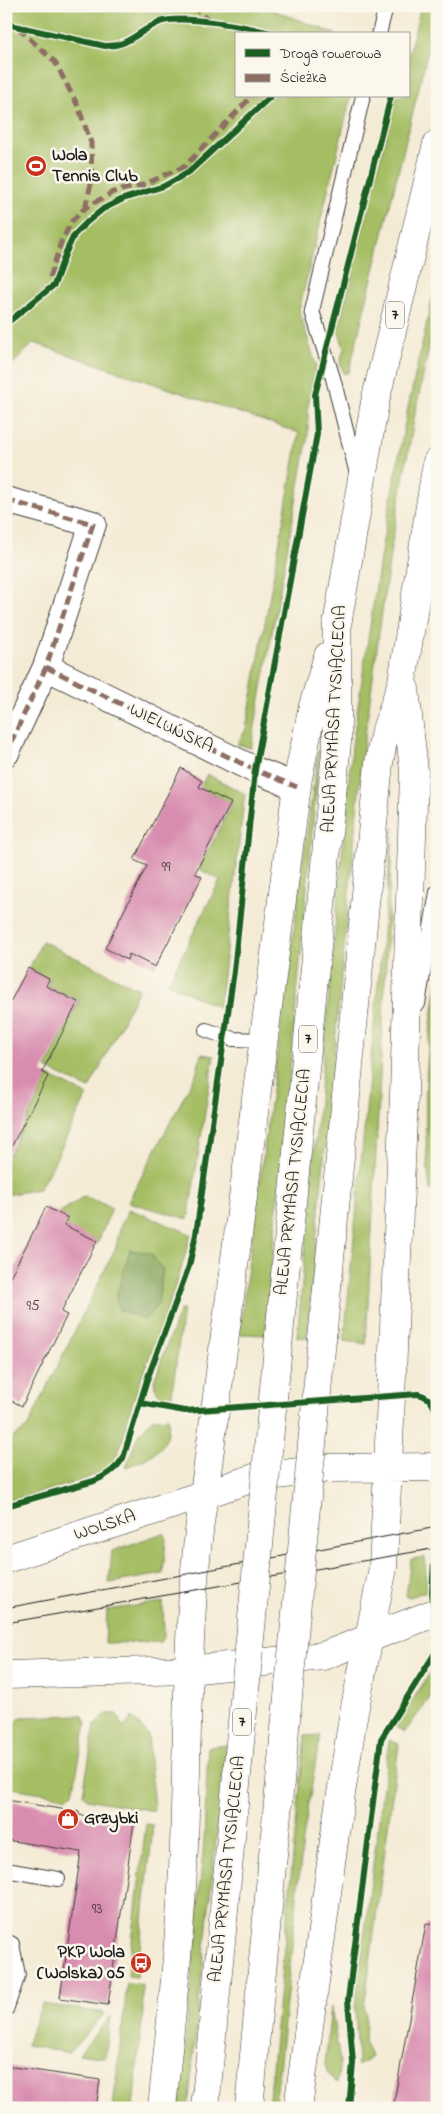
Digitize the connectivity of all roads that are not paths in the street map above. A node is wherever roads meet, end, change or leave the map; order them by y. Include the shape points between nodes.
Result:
1 (386, 6) edge
2 (380, 32) edge
3 (363, 98) edge
4 (437, 144) edge
5 (437, 462) edge
6 (361, 488) junction
7 (6, 500) edge
8 (337, 625) junction
9 (46, 667) junction
10 (404, 670) junction
11 (6, 753) edge
12 (297, 787) junction
13 (437, 892) edge
14 (206, 1030) dead end
15 (265, 1040) junction
16 (404, 1094) junction
17 (388, 1467) junction
18 (437, 1467) edge
19 (204, 1495) junction
20 (6, 1559) edge
21 (437, 1612) edge
22 (369, 1640) junction
23 (189, 1670) junction
24 (6, 1675) edge
25 (6, 1870) edge
26 (58, 1880) dead end
27 (6, 1941) edge
28 (6, 2010) edge
29 (162, 2108) edge
30 (205, 2108) edge
31 (249, 2108) edge
32 (298, 2108) edge

1 - 2 lane
3 - 6 lane via 312,311
4 - 6 main road, ALEJA PRYMASA TYSIĄCLECIA / 7 via 375,402
5 - 10 main road
6 - 8 main road, ALEJA PRYMASA TYSIĄCLECIA / 7
7 - 9 street via 94,524
8 - 12 main road via 314,706
8 - 30 main road, ALEJA PRYMASA TYSIĄCLECIA / 7, bridge via 337,742
9 - 11 street
9 - 12 street, WIELUŃSKA via 255,770
10 - 16 main road via 406,716 414,771
10 - 31 main road, bridge via 379,763
12 - 15 main road
13 - 16 lane
14 - 15 lane via 233,1039
15 - 19 main road
16 - 17 main road
17 - 18 main road
17 - 19 main road, WOLSKA via 284,1473 254,1478
17 - 22 main road via 383,1568
19 - 20 main road, WOLSKA
19 - 23 main road via 195,1554
21 - 22 main road
22 - 23 main road via 323,1656
22 - 32 main road via 337,1817
23 - 24 main road
23 - 29 main road via 177,1963
25 - 26 lane
27 - 28 lane via 12,1944 18,1975

